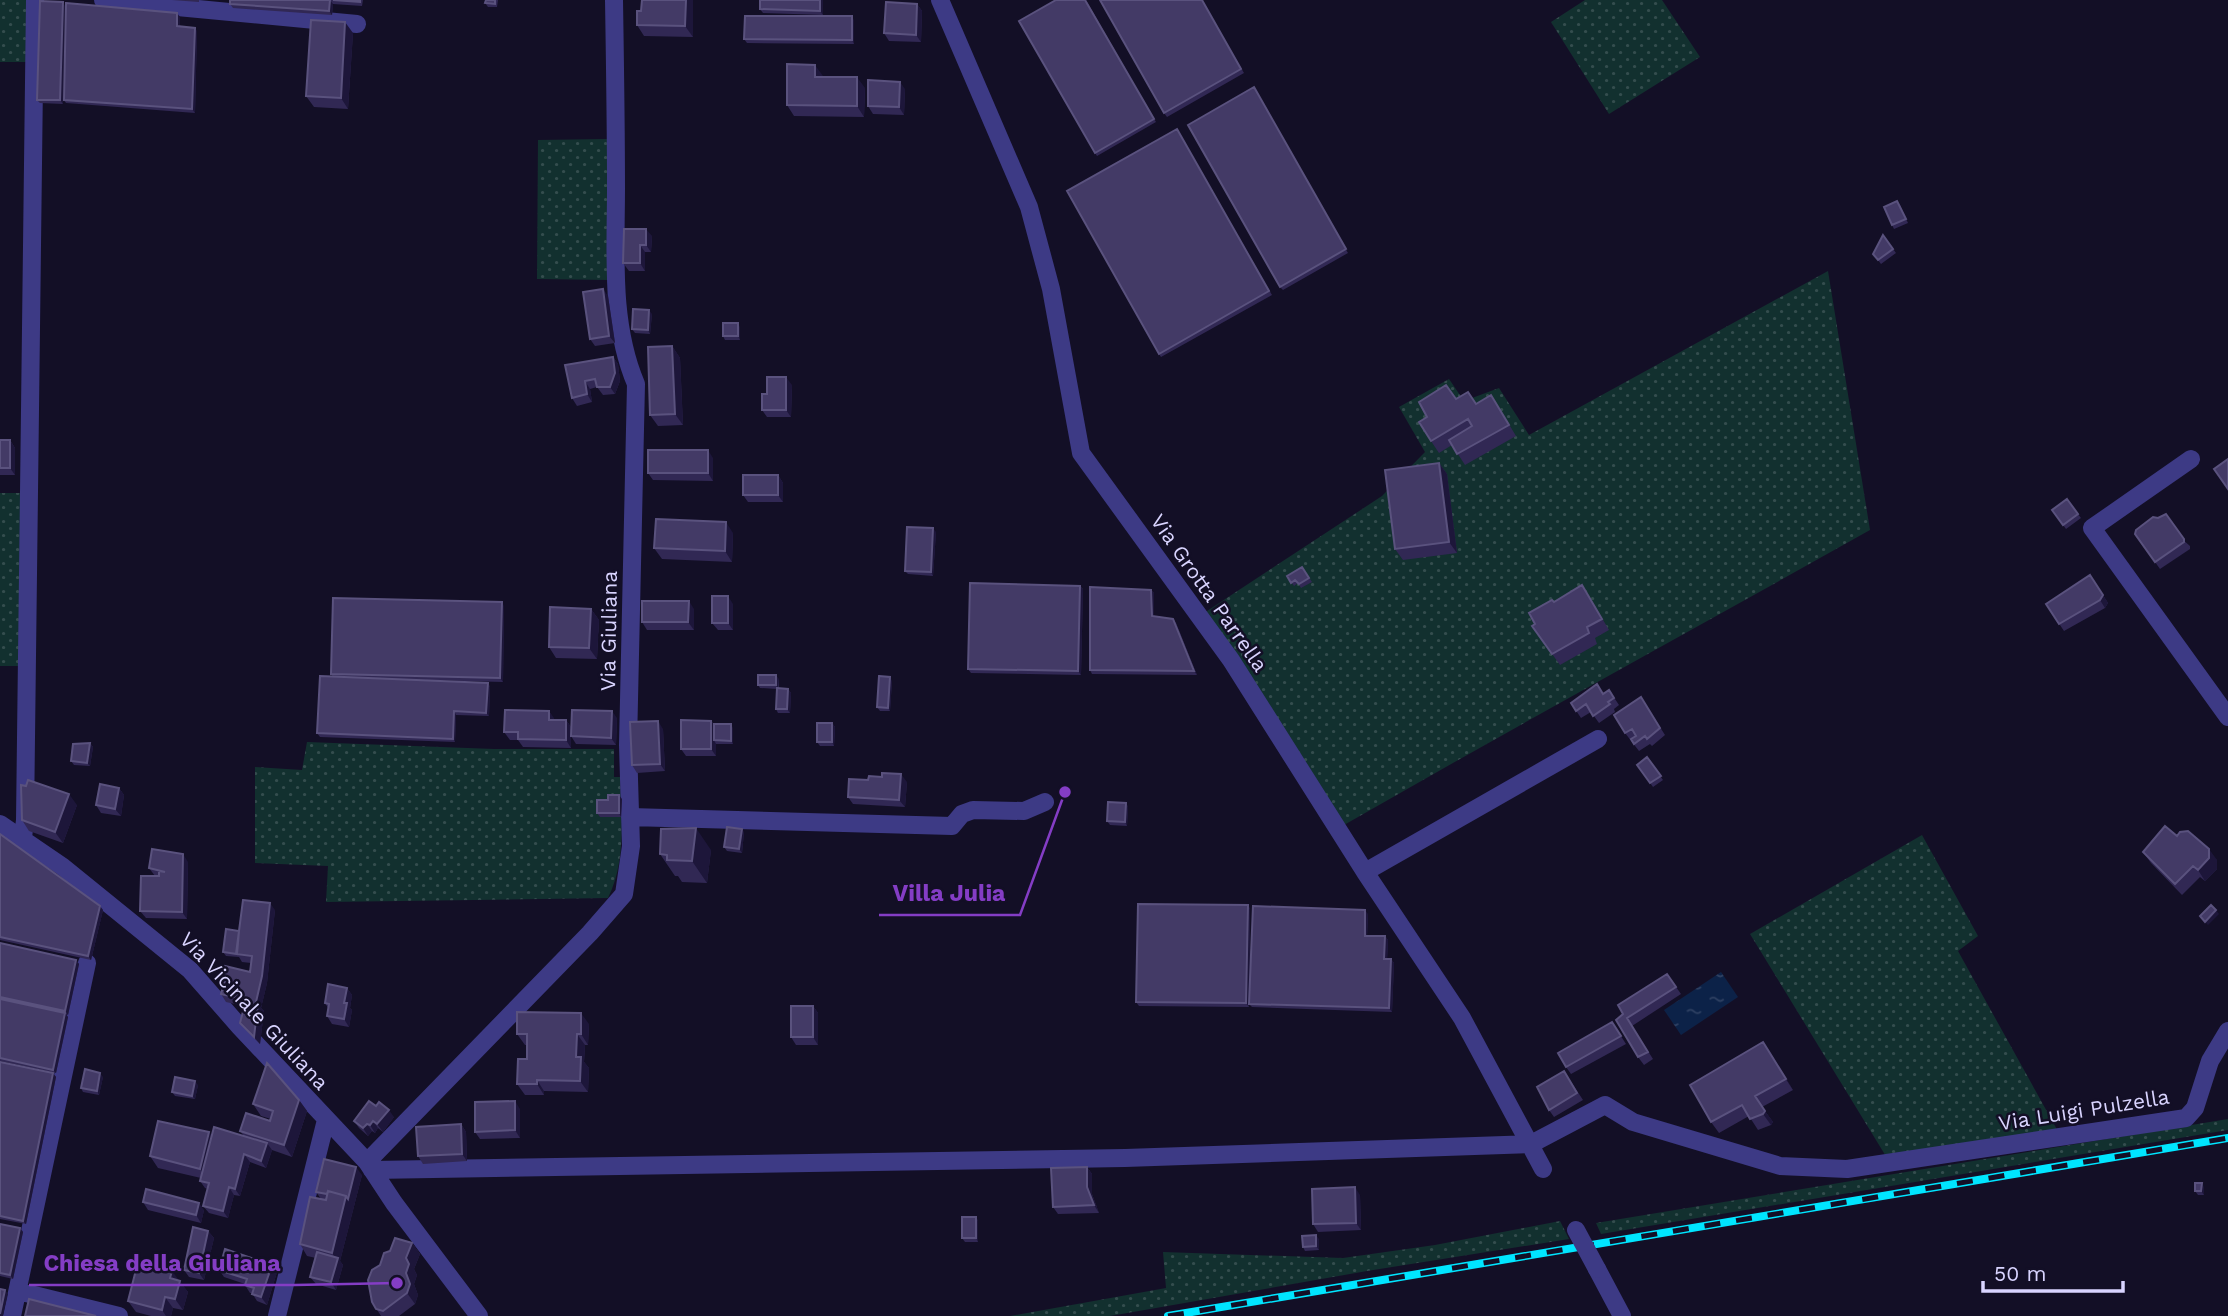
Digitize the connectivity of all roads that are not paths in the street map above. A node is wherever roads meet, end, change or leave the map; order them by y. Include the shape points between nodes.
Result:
1 (35, 0) edge
2 (103, 0) edge
3 (614, 0) edge
4 (943, 2) edge
5 (357, 24) dead end
6 (2191, 459) dead end
7 (2228, 717) edge
8 (1598, 739) dead end
9 (1045, 802) dead end
10 (630, 817) junction
11 (0, 824) edge
12 (23, 838) junction
13 (1366, 872) junction
14 (87, 963) edge
15 (2228, 1031) edge
16 (326, 1120) junction
17 (1531, 1144) junction
18 (370, 1166) junction
19 (1543, 1169) dead end
20 (1576, 1230) dead end
21 (18, 1291) junction
22 (12, 1316) edge
23 (119, 1316) edge
24 (277, 1316) edge
25 (479, 1316) edge
26 (1622, 1316) edge

1 - 12 street
2 - 5 street
3 - 10 street, Via Giuliana via 617,282 620,329 636,384
4 - 13 street, Via Grotta Parrella via 1029,207 1051,289 1081,453 1231,660
6 - 7 street via 2092,528
8 - 13 street
9 - 10 street via 1024,811 973,810 962,814 952,827
10 - 18 street, Via Giuliana via 624,894
11 - 12 street, Via Vicinale Giuliana
12 - 16 street, Via Vicinale Giuliana via 190,970
13 - 17 street, Via Grotta Parrella via 1462,1018
14 - 21 street
15 - 17 street, Via Luigi Pulzella via 2210,1061 2195,1108 2186,1118 1847,1169 1780,1166 1633,1122 1605,1105
16 - 18 street, Via Vicinale Giuliana
16 - 24 street
17 - 18 street via 1125,1158
17 - 19 street, Via Grotta Parrella
18 - 25 street, Via Vicinale Giuliana
20 - 26 street, bridge
21 - 22 street
21 - 23 street

